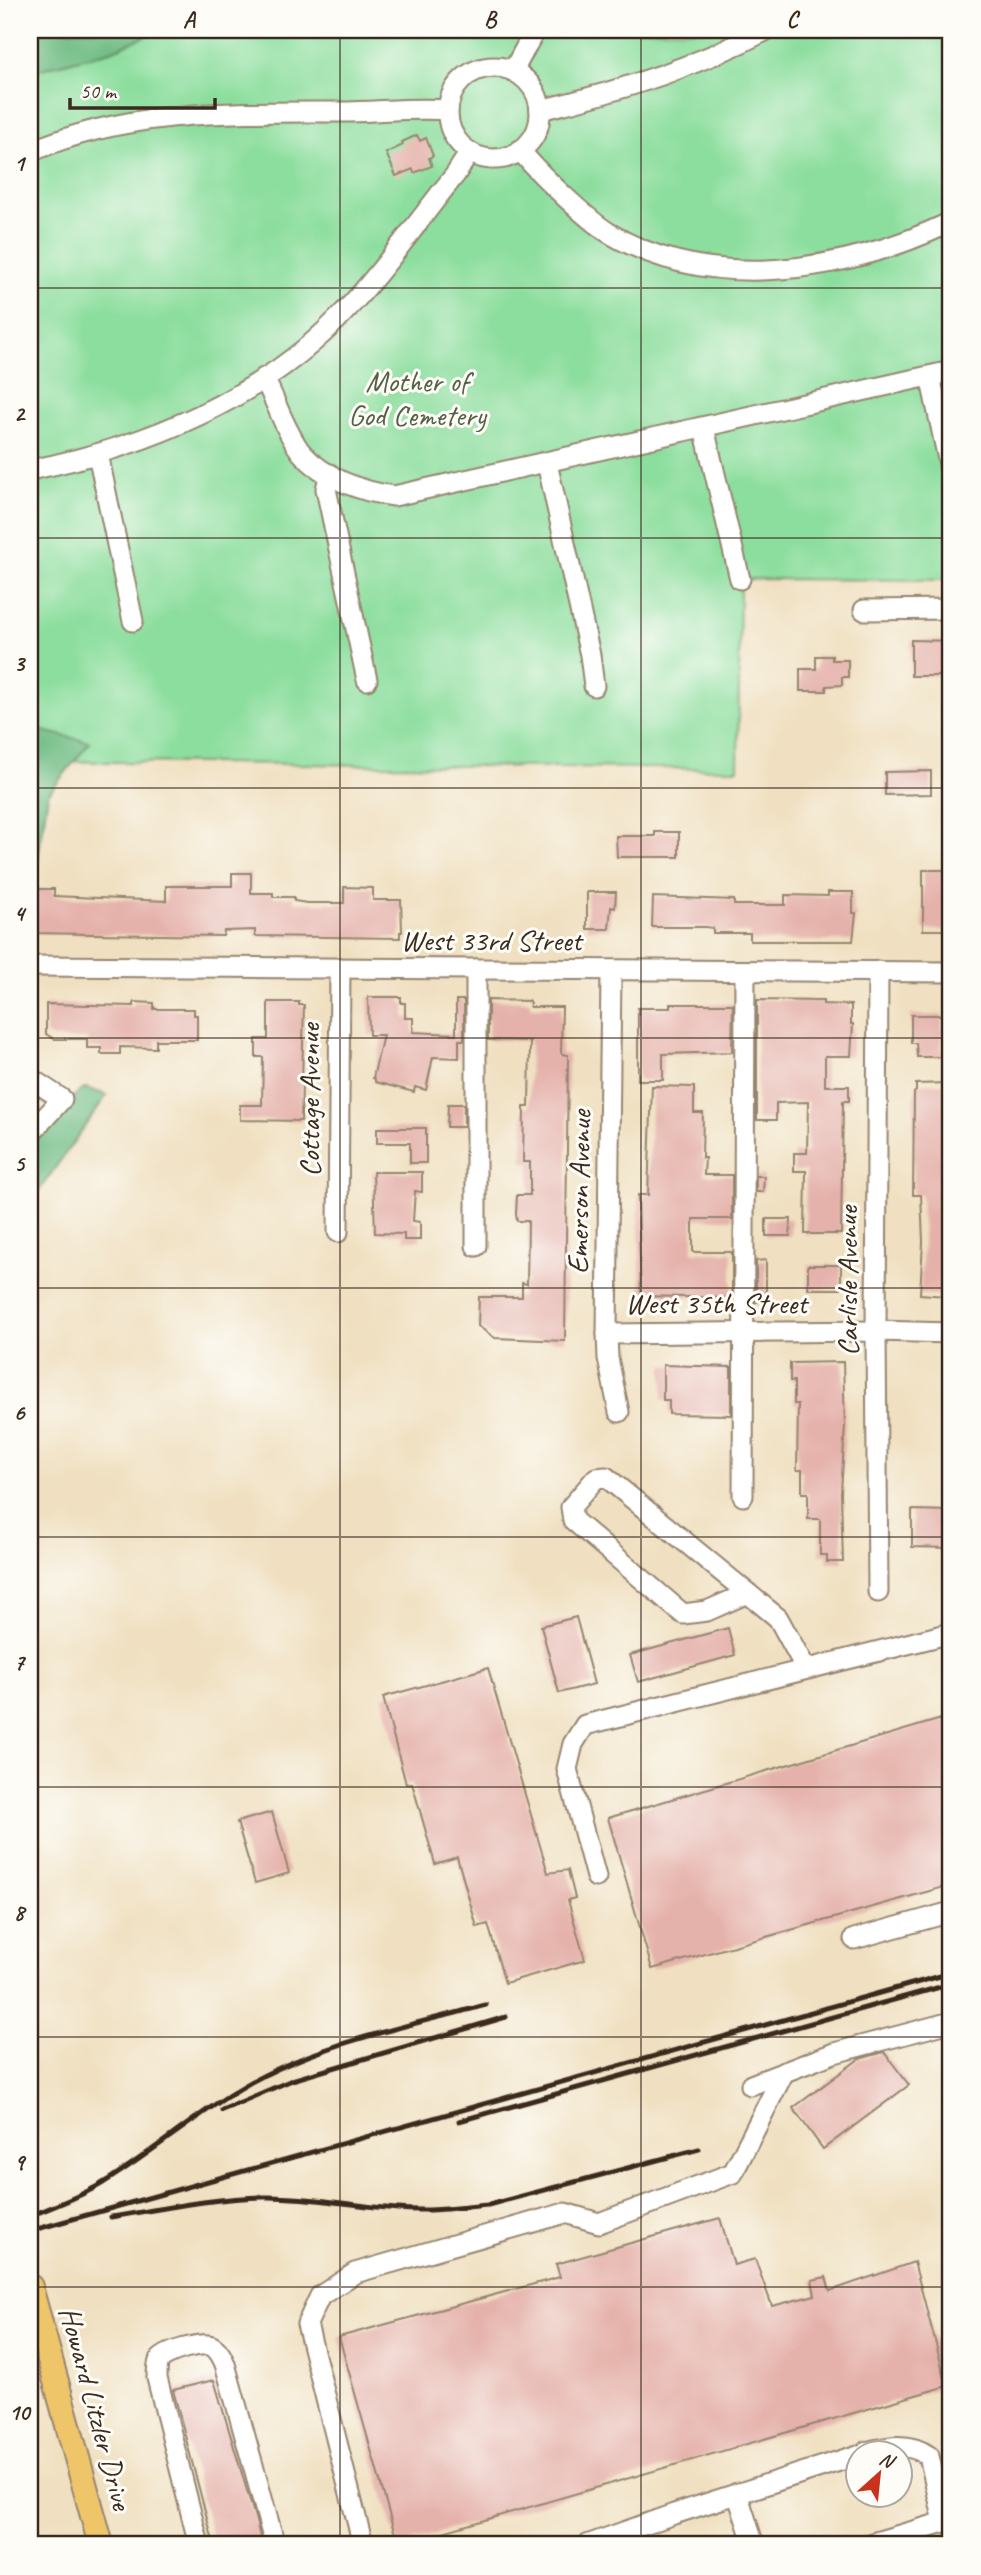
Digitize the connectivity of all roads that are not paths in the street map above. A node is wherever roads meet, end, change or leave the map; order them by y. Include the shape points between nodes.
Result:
1 (535, 30) edge
2 (766, 30) edge
3 (513, 71) junction
4 (448, 110) junction
5 (540, 110) junction
6 (520, 150) junction
7 (30, 152) edge
8 (470, 152) junction
9 (951, 222) edge
10 (951, 371) edge
11 (930, 376) junction
12 (264, 378) junction
13 (704, 428) junction
14 (98, 454) junction
15 (547, 463) junction
16 (30, 470) edge
17 (951, 473) edge
18 (330, 474) junction
19 (740, 579) dead end
20 (951, 609) edge
21 (864, 610) dead end
22 (133, 621) dead end
23 (367, 680) dead end
24 (594, 686) dead end
25 (30, 966) edge
26 (340, 968) junction
27 (476, 970) junction
28 (611, 971) junction
29 (745, 971) junction
30 (878, 971) junction
31 (951, 971) edge
32 (30, 1078) edge
33 (30, 1134) edge
34 (338, 1232) dead end
35 (476, 1246) dead end
36 (876, 1331) junction
37 (743, 1333) junction
38 (951, 1333) edge
39 (607, 1334) junction
40 (619, 1412) dead end
41 (743, 1496) dead end
42 (878, 1592) dead end
43 (748, 1593) junction
44 (951, 1633) edge
45 (806, 1669) junction
46 (596, 1877) dead end
47 (951, 1912) edge
48 (854, 1939) dead end
49 (951, 2022) edge
50 (784, 2072) junction
51 (751, 2085) dead end
52 (30, 2287) edge
53 (914, 2447) edge
54 (844, 2460) edge
55 (737, 2493) junction
56 (948, 2521) edge
57 (101, 2545) edge
58 (199, 2545) edge
59 (275, 2545) edge
60 (363, 2545) edge
61 (587, 2545) edge
62 (754, 2545) edge
63 (865, 2545) edge

1 - 3 street
2 - 5 street via 693,64 599,97
3 - 4 street via 499,67 470,73 451,96
3 - 5 street via 532,87
4 - 7 street via 214,112 89,131
4 - 8 street via 453,134
5 - 6 street via 531,139
6 - 8 street via 495,158
6 - 9 street via 532,166 608,232 693,264 736,270 786,269 839,261
8 - 12 street via 346,311
10 - 11 street
11 - 13 street
11 - 17 street
12 - 14 street via 176,425
12 - 18 street via 301,451
13 - 15 street
13 - 19 street
14 - 16 street
14 - 22 street
15 - 18 street via 394,496 372,493
15 - 24 street
18 - 23 street via 326,489
20 - 21 street
25 - 26 street, West 33rd Street
26 - 27 street, West 33rd Street
26 - 34 street, Cottage Avenue
27 - 28 street, West 33rd Street
27 - 35 street
28 - 29 street, West 33rd Street
28 - 39 street, Emerson Avenue
29 - 30 street, West 33rd Street
29 - 37 street
30 - 31 street, West 33rd Street
30 - 36 street, Carlisle Avenue
32 - 33 street via 62,1099
36 - 37 street, West 35th Street
36 - 38 street, West 35th Street
36 - 42 street, Carlisle Avenue
37 - 39 street, West 35th Street
37 - 41 street
39 - 40 street, Emerson Avenue
43 - 43 street via 606,1477 596,1478 571,1507 573,1520 683,1614 707,1611
43 - 45 street via 778,1618
44 - 45 street
45 - 46 street via 585,1725 573,1744 567,1769
47 - 48 street
49 - 50 street via 834,2053
50 - 51 street
50 - 60 street via 733,2173 599,2223 565,2213 355,2273 320,2296 307,2324
52 - 57 main road, Howard Litzler Drive
53 - 56 street via 929,2456
54 - 55 street
55 - 61 street
55 - 62 street
56 - 63 street
58 - 59 street via 157,2369 166,2354 207,2344 225,2364

